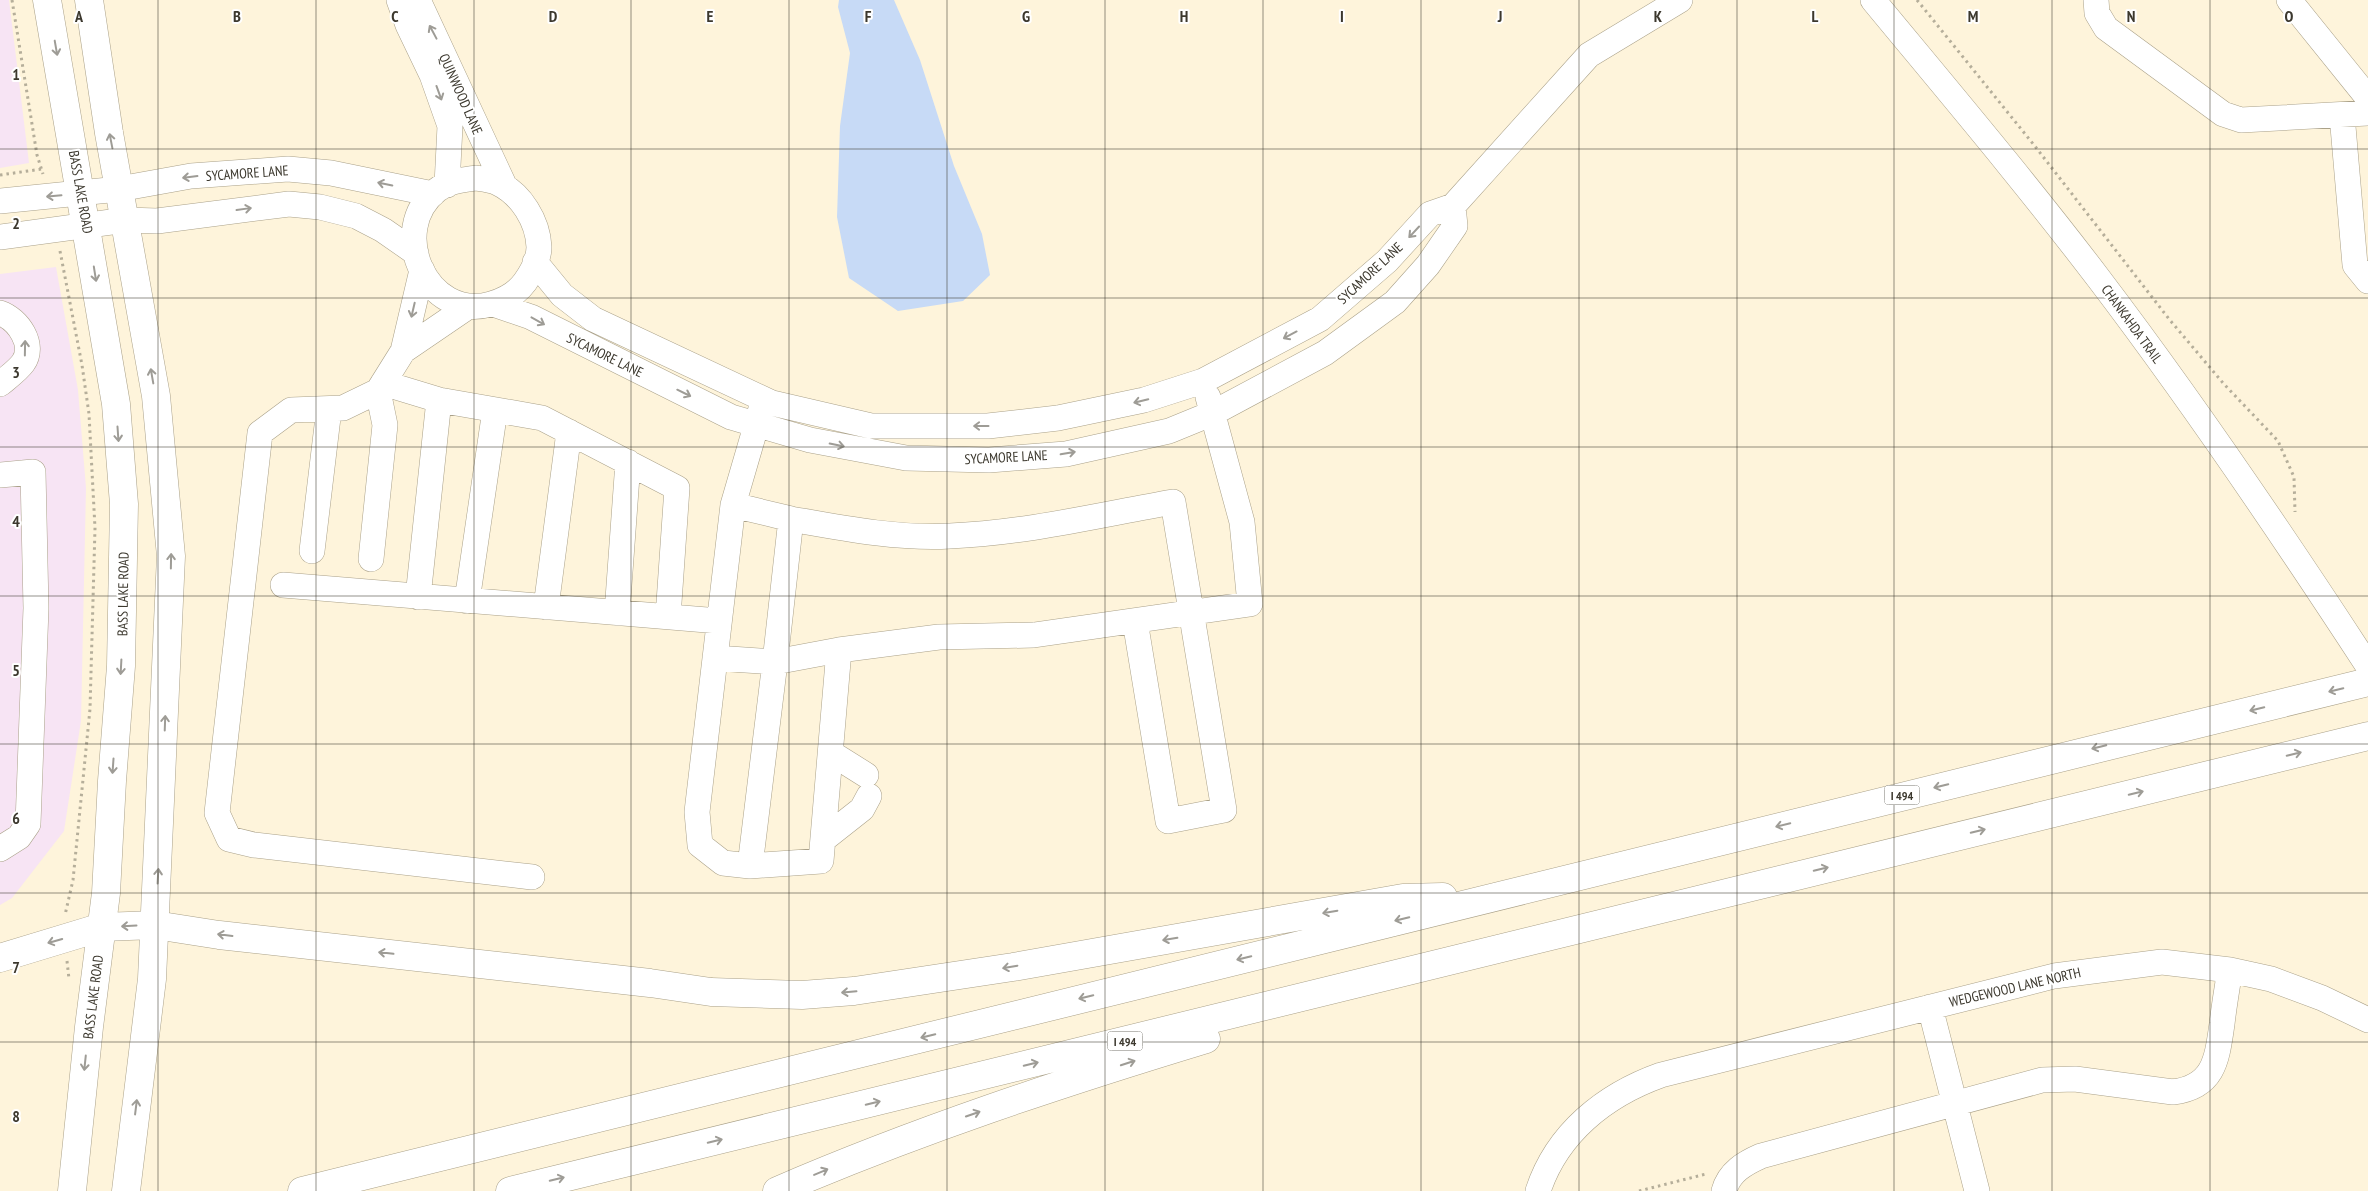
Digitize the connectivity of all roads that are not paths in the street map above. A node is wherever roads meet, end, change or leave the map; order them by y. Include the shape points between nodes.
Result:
1 (47, 0) edge
2 (89, 0) edge
3 (399, 0) edge
4 (418, 0) edge
5 (1680, 0) edge
6 (1873, 0) edge
7 (2096, 0) edge
8 (2289, 0) edge
9 (2368, 98) edge
10 (2368, 114) edge
11 (2342, 115) junction
12 (506, 187) junction
13 (120, 189) junction
14 (440, 189) junction
15 (82, 193) junction
16 (0, 201) edge
17 (1453, 206) junction
18 (126, 220) junction
19 (87, 226) junction
20 (0, 237) edge
21 (419, 261) junction
22 (535, 262) junction
23 (2368, 281) edge
24 (481, 305) junction
25 (0, 313) edge
26 (404, 351) junction
27 (1203, 381) junction
28 (0, 384) edge
29 (381, 387) junction
30 (439, 400) junction
31 (765, 400) junction
32 (329, 409) junction
33 (495, 410) junction
34 (1213, 413) junction
35 (756, 424) junction
36 (569, 432) junction
37 (628, 462) junction
38 (0, 476) edge
39 (733, 505) junction
40 (791, 519) junction
41 (312, 551) dead end
42 (371, 559) dead end
43 (283, 585) dead end
44 (418, 596) junction
45 (467, 601) junction
46 (546, 607) junction
47 (617, 613) junction
48 (1190, 613) junction
49 (668, 617) junction
50 (719, 621) junction
51 (1134, 621) junction
52 (840, 650) junction
53 (715, 658) junction
54 (775, 662) junction
55 (2368, 666) edge
56 (2368, 682) edge
57 (2356, 739) edge
58 (831, 753) junction
59 (824, 839) junction
60 (0, 849) edge
61 (750, 866) junction
62 (532, 877) dead end
63 (1500, 895) junction
64 (155, 924) junction
65 (102, 927) junction
66 (1497, 951) junction
67 (0, 958) edge
68 (2230, 970) junction
69 (1930, 1007) junction
70 (2368, 1020) edge
71 (1956, 1103) junction
72 (73, 1180) edge
73 (1728, 1183) edge
74 (126, 1191) edge
75 (302, 1191) edge
76 (510, 1191) edge
77 (776, 1191) edge
78 (1538, 1191) edge
79 (1977, 1191) edge

1 -> 15 main road, BASS LAKE ROAD
13 -> 2 main road
3 -> 14 street, QUINWOOD LANE via 450,126
12 -> 4 street, QUINWOOD LANE
5 - 17 street, SYCAMORE LANE via 1589,55
6 - 55 street, CHANKAHDA TRAIL via 2099,279 2252,489
7 - 11 street via 2097,13 2106,28 2223,114 2241,120
8 - 9 street
10 - 11 street
11 - 23 street via 2355,265
12 - 14 street via 476,178 456,180
12 - 22 street via 526,208 536,230 539,248
14 -> 13 street, SYCAMORE LANE via 288,169 192,176
13 - 15 street, SYCAMORE LANE
13 - 18 main road
14 - 21 street via 423,204 414,223 413,239
15 -> 16 street, SYCAMORE LANE
15 - 19 main road, BASS LAKE ROAD
17 -> 27 street, SYCAMORE LANE via 1430,214 1387,260 1320,320
17 - 34 street, SYCAMORE LANE via 1455,226 1428,265 1395,302 1325,353
18 - 19 street
18 -> 21 street via 157,221 289,204 320,207 356,216 383,230
64 -> 18 main road via 171,556 156,396
19 - 20 street
19 -> 65 main road, BASS LAKE ROAD via 116,404 124,504 121,666
21 - 24 street via 424,277 441,295 458,305
21 -> 26 street
22 - 24 street via 520,288 502,301
22 - 31 street, SYCAMORE LANE via 562,295 593,318
24 - 26 street
24 -> 35 street, SYCAMORE LANE via 531,316 731,417
28 -> 25 street via 24,362 27,349 25,336 15,323
26 - 29 street
27 -> 31 street, SYCAMORE LANE via 1144,400 1058,418 988,426 871,426
27 - 34 street
29 - 30 street
29 - 32 street via 344,408
29 - 42 street via 385,425
30 - 33 street
30 - 44 street
31 - 35 street
32 - 41 street
32 - 62 street via 291,410 260,433 217,813 229,839 254,845
33 - 36 street via 542,418
33 - 45 street
35 -> 34 street, SYCAMORE LANE via 810,440 906,458 989,460 1066,454 1169,430
34 - 48 street via 1242,522 1250,604
35 - 39 street
36 - 37 street
36 - 46 street
37 - 47 street
37 - 49 street via 677,488
38 - 60 street via 32,472 36,608 28,824 19,837
39 - 40 street
39 - 50 street
40 - 48 street via 872,533 949,536 1035,527 1173,502
40 - 54 street
43 - 44 street
44 - 45 street
45 - 46 street
46 - 47 street
47 - 49 street
48 - 51 street
48 - 51 street via 1224,810 1168,820
49 - 50 street
50 - 53 street
51 - 52 street via 1034,635 939,637
52 - 54 street
52 - 58 street
53 - 54 street
53 - 61 street via 697,812 700,845 723,863
54 - 61 street
56 -> 63 main road, I 494
66 -> 57 main road, I 494
58 - 59 street
58 - 59 street via 868,786 862,809
59 - 61 street via 821,861
63 -> 64 main road via 1403,898 899,986 802,996 711,992 219,935
63 -> 75 main road, I 494
64 -> 65 main road
74 -> 64 main road via 152,980
65 -> 67 main road
65 -> 72 main road, BASS LAKE ROAD
76 -> 66 main road, I 494
77 -> 66 main road via 968,1116 1141,1059
68 - 69 street, WEDGEWOOD LANE NORTH via 2162,962 2107,968 2054,976
68 - 70 street, WEDGEWOOD LANE NORTH via 2279,982
68 - 71 street via 2217,1059 2209,1074 2187,1090 2174,1092 2057,1078
69 - 71 street
69 - 78 street, WEDGEWOOD LANE NORTH via 1641,1082 1608,1100 1579,1123 1548,1166
71 - 73 street via 1761,1156 1746,1162
71 - 79 street

